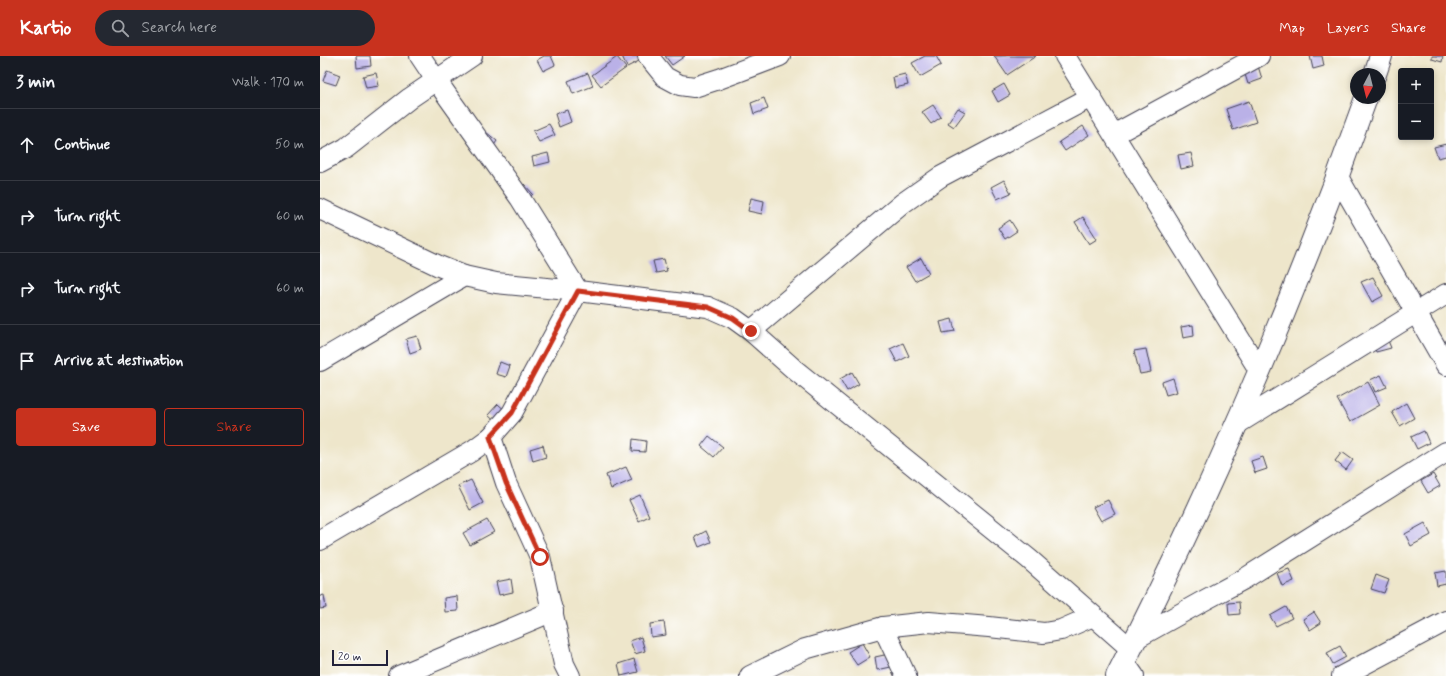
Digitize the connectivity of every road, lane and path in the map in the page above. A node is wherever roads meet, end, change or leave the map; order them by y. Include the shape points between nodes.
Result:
1 (420, 56) edge
2 (472, 56) edge
3 (648, 56) edge
4 (780, 56) edge
5 (1065, 56) edge
6 (1381, 56) edge
7 (1252, 58) edge
8 (1377, 68) edge
9 (436, 80) junction
10 (1091, 96) junction
11 (1364, 104) edge
12 (1115, 134) junction
13 (320, 162) edge
14 (1338, 176) junction
15 (320, 209) edge
16 (464, 276) junction
17 (578, 291) junction
18 (1446, 294) edge
19 (1416, 312) junction
20 (751, 331) junction
21 (320, 362) edge
22 (1446, 365) edge
23 (1259, 370) junction
24 (1237, 424) junction
25 (490, 437) junction
26 (1446, 452) edge
27 (320, 540) edge
28 (552, 611) junction
29 (1093, 616) junction
30 (1446, 621) edge
31 (883, 628) junction
32 (1128, 660) edge
33 (399, 676) edge
34 (570, 676) edge
35 (750, 676) edge
36 (906, 676) edge
37 (1342, 676) edge

1 - 9 street
2 - 9 street
3 - 4 street via 665,77 680,85 694,87
5 - 10 street
6 - 8 main road
7 - 12 street
9 - 13 street via 346,148
9 - 17 street via 520,198
10 - 12 street
10 - 20 street via 940,177 903,203
11 - 14 main road
12 - 23 street
14 - 19 street
14 - 23 main road
15 - 16 street
16 - 17 street via 496,283
16 - 21 street
17 - 20 street via 708,307 733,318
17 - 25 street via 512,413
18 - 19 street
19 - 22 street
19 - 24 street
20 - 29 street via 795,370 1029,559
23 - 24 main road
24 - 32 main road
25 - 27 street via 472,451
25 - 28 street via 506,483 540,557
26 - 32 street via 1244,579 1203,601
28 - 33 street
28 - 34 street via 564,664
29 - 31 street via 1061,630 1044,633 929,622
29 - 32 street
30 - 37 street
31 - 35 street via 805,650
31 - 36 street

